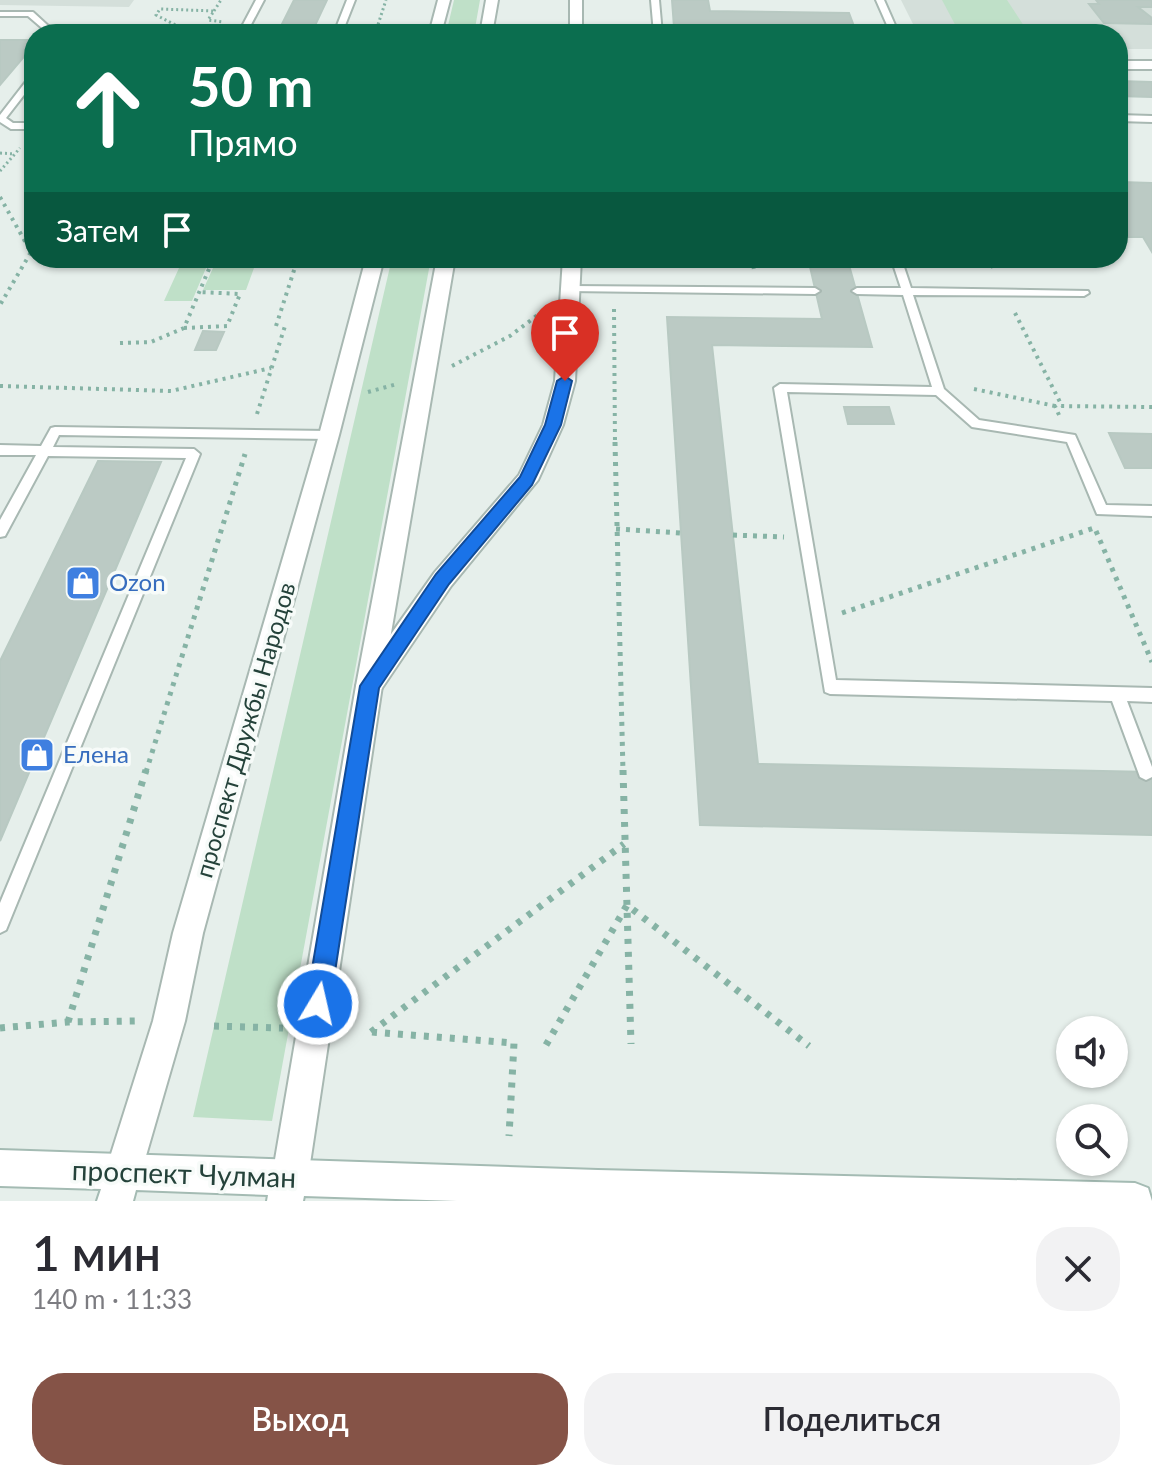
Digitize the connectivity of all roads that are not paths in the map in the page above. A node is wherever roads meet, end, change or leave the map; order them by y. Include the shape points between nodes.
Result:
1 (260, 0) edge
2 (351, 0) edge
3 (444, 0) edge
4 (492, 0) edge
5 (576, 0) edge
6 (655, 0) edge
7 (880, 0) edge
8 (0, 14) edge
9 (42, 24) edge
10 (247, 24) edge
11 (342, 24) edge
12 (438, 24) edge
13 (488, 24) edge
14 (576, 24) edge
15 (657, 24) edge
16 (891, 24) edge
17 (1128, 65) edge
18 (1152, 65) edge
19 (24, 90) edge
20 (1128, 118) edge
21 (1152, 119) edge
22 (24, 126) edge
23 (372, 268) edge
24 (444, 268) edge
25 (572, 268) edge
26 (899, 268) edge
27 (572, 289) junction
28 (815, 291) dead end
29 (857, 291) dead end
30 (907, 292) junction
31 (1084, 293) dead end
32 (938, 386) junction
33 (329, 435) junction
34 (0, 450) edge
35 (44, 451) junction
36 (1152, 511) edge
37 (0, 532) edge
38 (369, 686) junction
39 (1117, 694) junction
40 (1152, 695) edge
41 (1146, 772) dead end
42 (0, 924) edge
43 (0, 1168) edge
44 (119, 1187) edge
45 (288, 1189) edge
46 (1135, 1201) edge

1 - 10 lane
2 - 11 lane
3 - 12 street
4 - 13 street
5 - 14 street
6 - 15 lane
7 - 16 lane
8 - 9 lane via 30,14
17 - 18 street
19 - 22 lane via 1,119
20 - 21 lane
23 - 33 street, проспект Дружбы Народов
24 - 38 street
25 - 27 street
26 - 30 lane
27 - 28 lane
27 - 38 street via 565,381 553,425 527,480 443,579
29 - 30 lane
30 - 31 lane
30 - 32 lane
32 - 36 lane via 976,424 1071,438 1102,510
32 - 39 lane via 780,388 830,687
33 - 35 lane via 55,431
33 - 44 street, проспект Дружбы Народов
34 - 35 lane
35 - 37 lane
35 - 42 lane via 194,454
38 - 45 street
39 - 40 lane
39 - 41 lane
43 - 44 street, проспект Чулман
44 - 45 street, проспект Чулман
45 - 46 street, проспект Чулман via 598,1188

